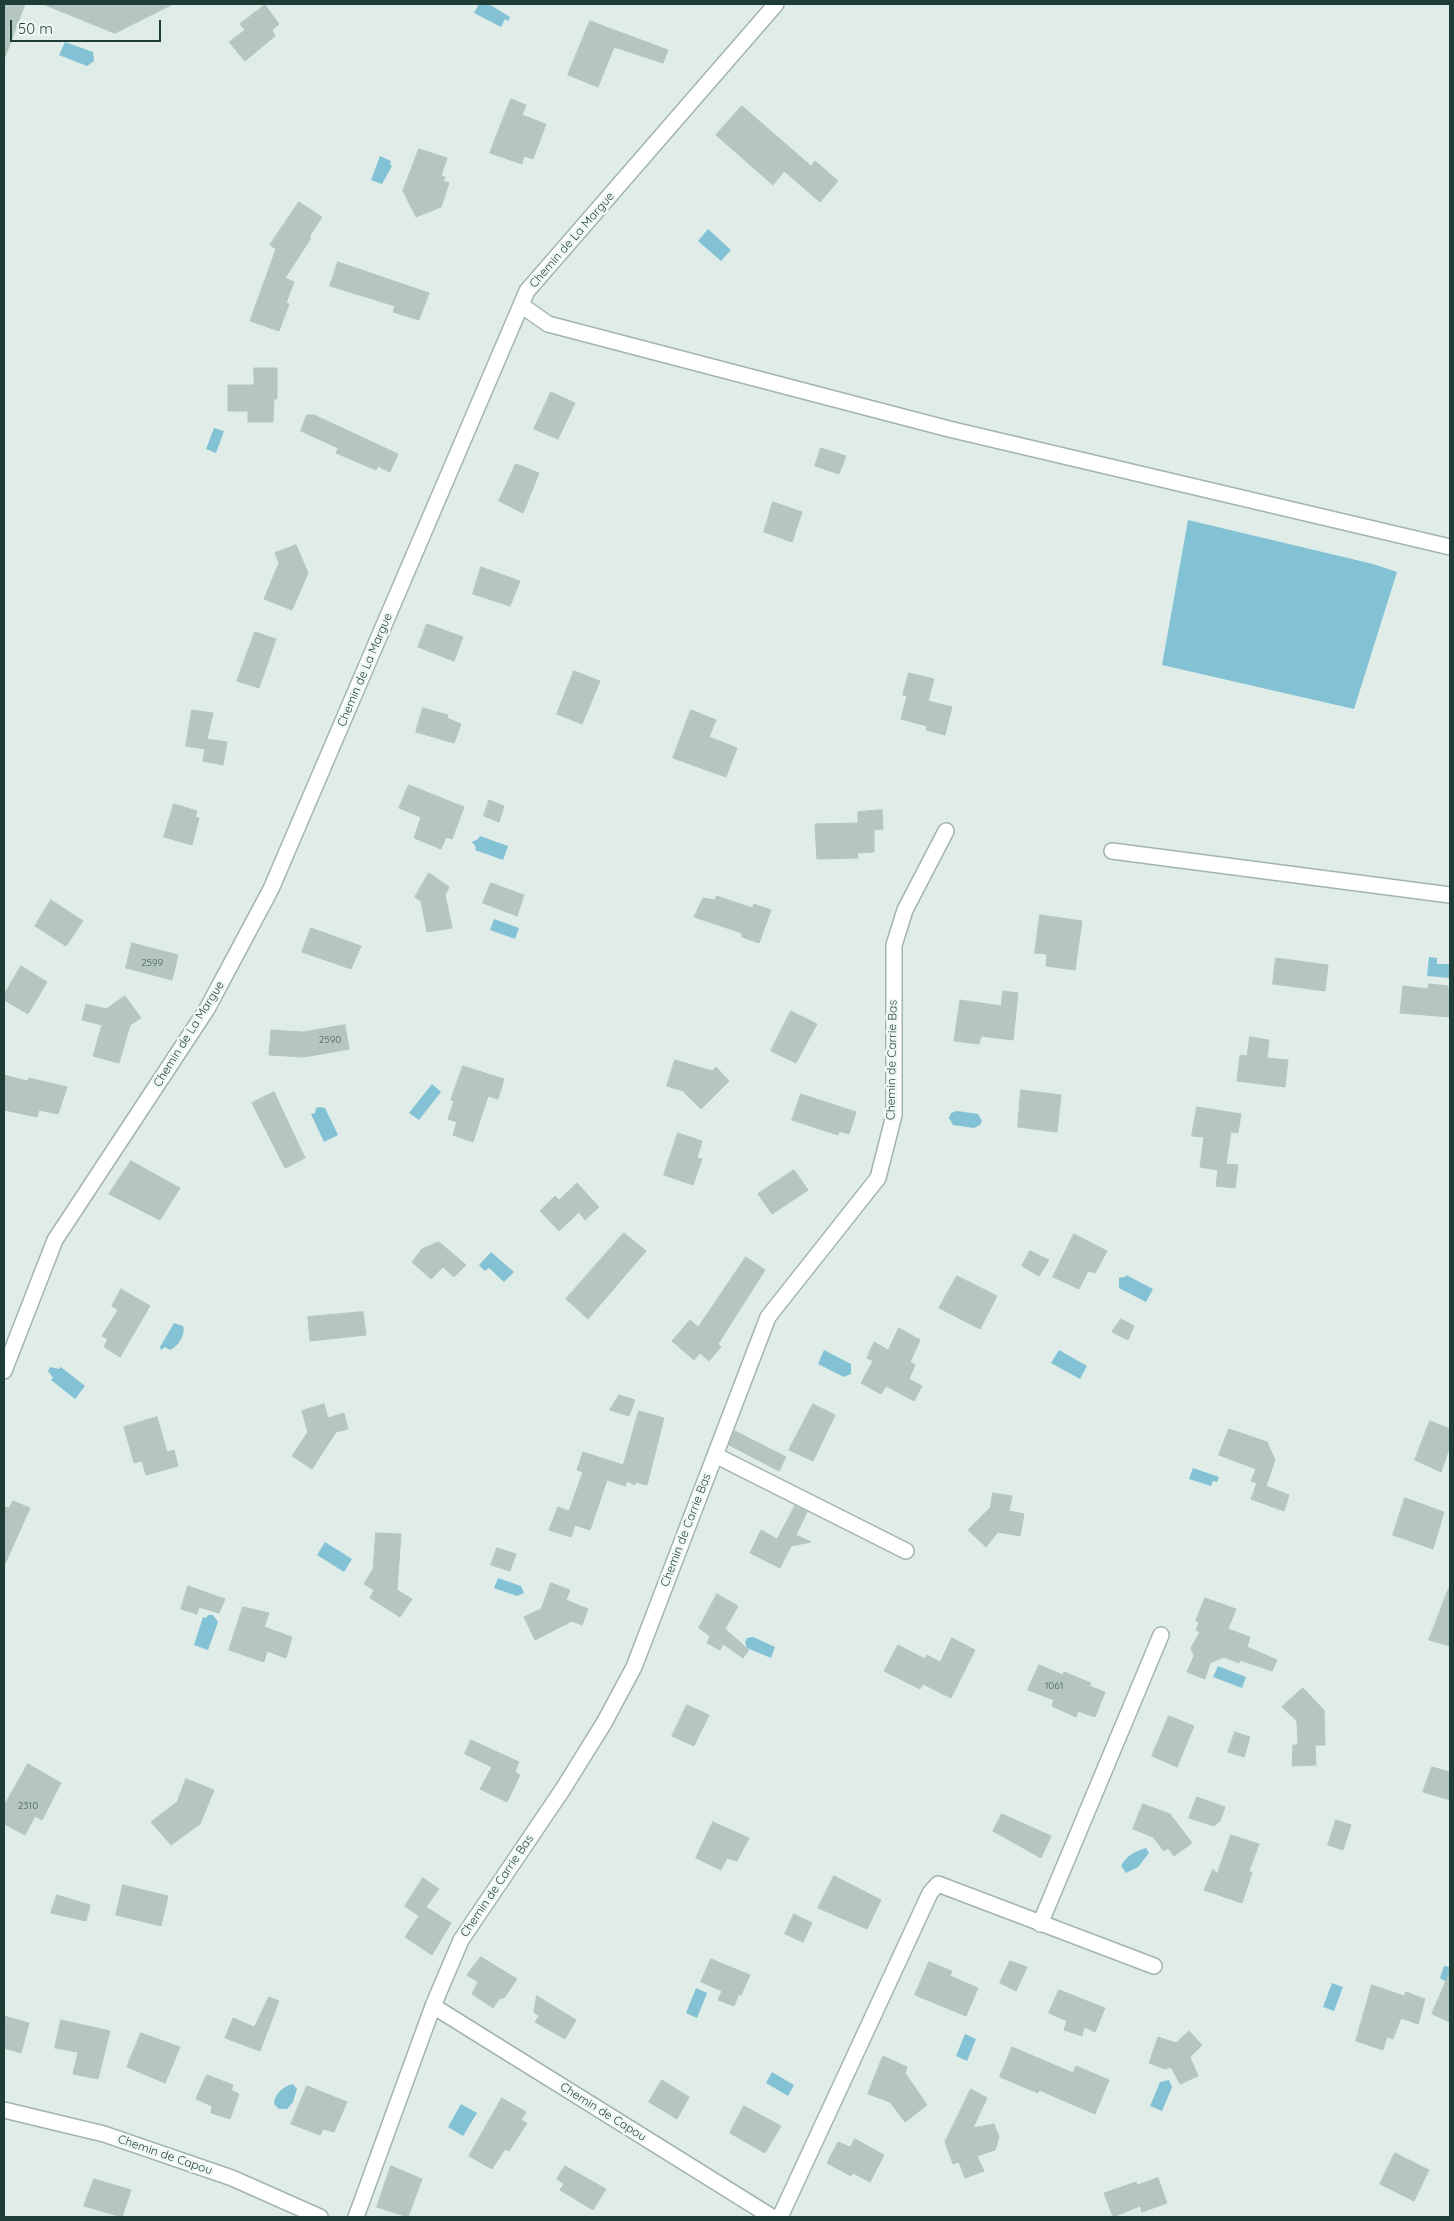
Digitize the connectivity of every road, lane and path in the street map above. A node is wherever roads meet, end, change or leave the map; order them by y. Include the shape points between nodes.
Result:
1 (776, 4) edge
2 (521, 305) junction
3 (1450, 547) edge
4 (946, 831) dead end
5 (1112, 851) dead end
6 (1450, 895) edge
7 (4, 1371) edge
8 (715, 1455) junction
9 (906, 1550) dead end
10 (1160, 1635) dead end
11 (1040, 1924) junction
12 (1154, 1966) dead end
13 (433, 2006) junction
14 (4, 2110) edge
15 (320, 2217) edge
16 (356, 2217) edge
17 (772, 2217) edge
18 (780, 2217) edge

1 - 2 street, Chemin de La Margue via 527,291
2 - 3 street via 548,324 949,429
2 - 7 street, Chemin de La Margue via 271,889 207,1009 55,1240
4 - 8 street, Chemin de Carrie Bas via 905,910 894,946 894,1115 878,1178 768,1317
5 - 6 street
8 - 9 street
8 - 13 street, Chemin de Carrie Bas via 634,1667 563,1789 461,1940
10 - 11 street
11 - 12 street
11 - 18 street via 938,1884 930,1893
13 - 16 street, Chemin de Carrie Bas
13 - 17 street, Chemin de Capou
14 - 15 street, Chemin de Capou via 104,2134 232,2178

